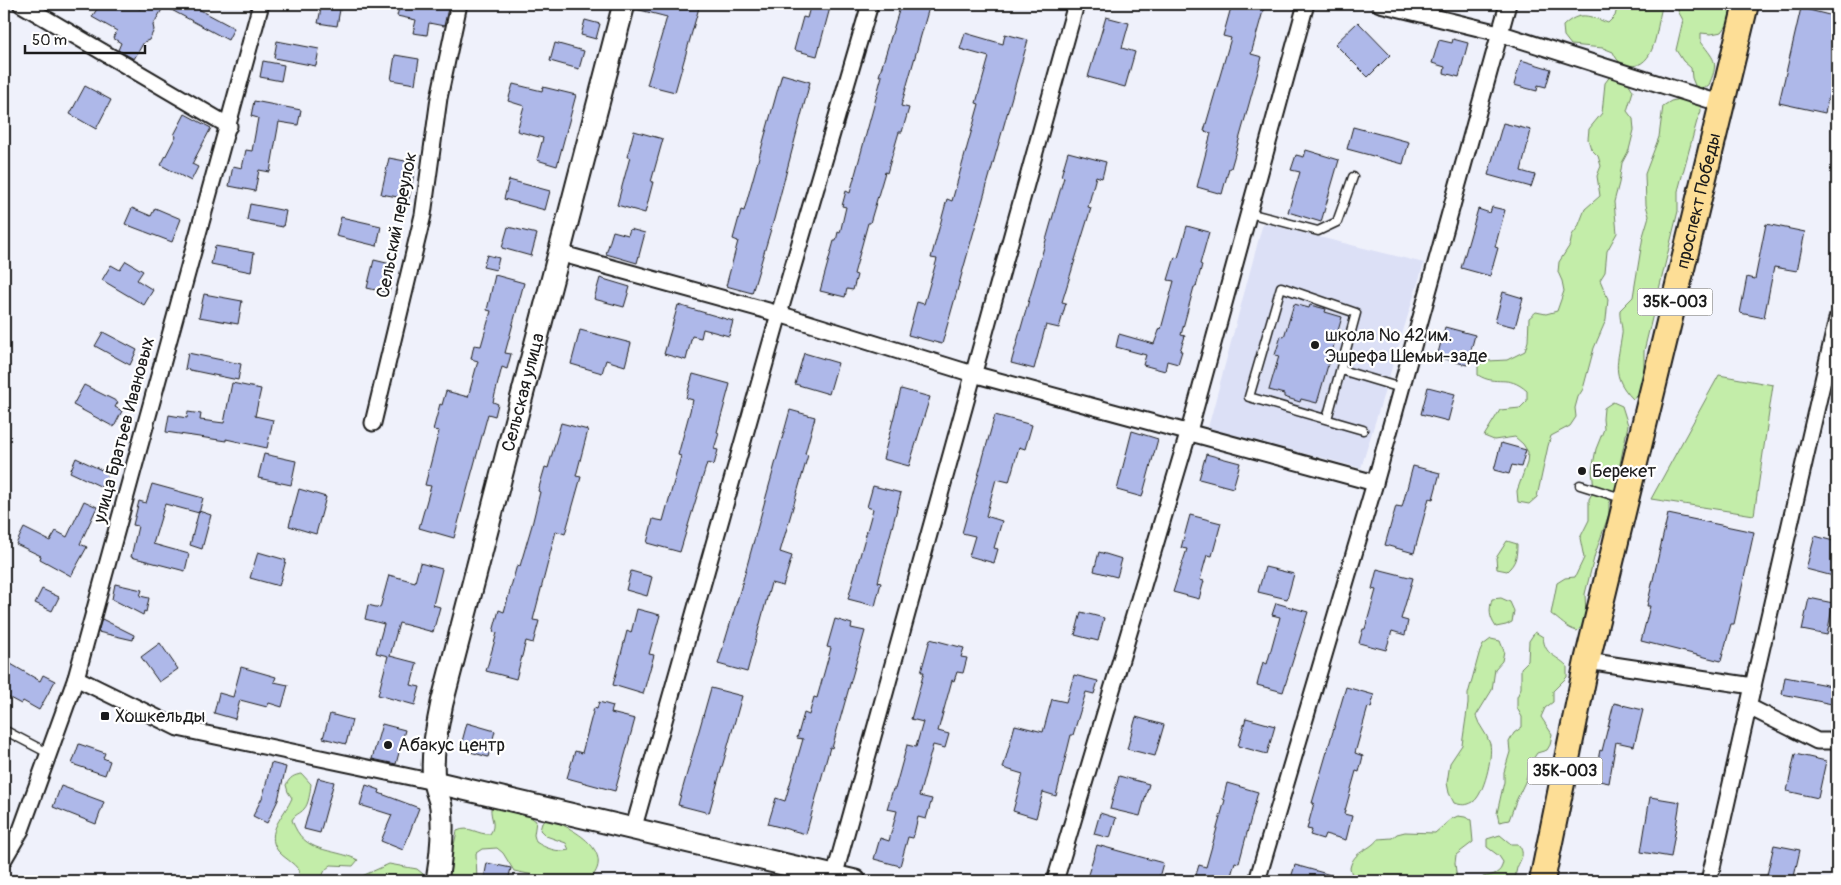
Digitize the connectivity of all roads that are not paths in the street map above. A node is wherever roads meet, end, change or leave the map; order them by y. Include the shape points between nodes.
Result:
1 (21, 4) edge
2 (261, 4) edge
3 (459, 4) edge
4 (624, 4) edge
5 (870, 4) edge
6 (1076, 4) edge
7 (1306, 4) edge
8 (1380, 4) edge
9 (1508, 4) edge
10 (1746, 4) edge
11 (1499, 32) junction
12 (1722, 104) junction
13 (229, 126) junction
14 (1353, 177) dead end
15 (1249, 213) junction
16 (559, 252) junction
17 (779, 314) junction
18 (1837, 319) edge
19 (1341, 370) junction
20 (973, 374) junction
21 (1402, 388) junction
22 (1327, 419) junction
23 (373, 423) dead end
24 (1363, 430) dead end
25 (1189, 431) junction
26 (1375, 483) junction
27 (1580, 484) dead end
28 (1627, 500) junction
29 (1587, 661) junction
30 (76, 678) junction
31 (1753, 686) junction
32 (1749, 707) junction
33 (4, 730) edge
34 (1837, 741) edge
35 (48, 753) junction
36 (434, 782) junction
37 (634, 830) junction
38 (4, 859) edge
39 (834, 876) junction
40 (437, 881) edge
41 (855, 881) edge
42 (1055, 881) edge
43 (1257, 881) edge
44 (1542, 881) edge
45 (1709, 881) edge

1 - 13 street
2 - 13 street, улица Братьев Ивановых
3 - 23 street, Сельский переулок via 439,98 422,215
4 - 16 main road, Сельская улица
5 - 17 street
6 - 20 street
7 - 15 street
8 - 11 street
9 - 11 street
10 - 12 main road, проспект Победы / 35К-003
11 - 12 street
11 - 21 street
12 - 28 main road, проспект Победы / 35К-003
13 - 30 street, улица Братьев Ивановых
14 - 15 lane via 1337,222 1318,231
15 - 25 street
16 - 17 street
16 - 36 main road, Сельская улица via 442,703 436,733
17 - 20 street
17 - 37 street
18 - 31 street
19 - 21 lane
19 - 22 lane
19 - 22 lane via 1356,313 1280,287 1249,398
20 - 25 street
20 - 39 street
21 - 26 street
22 - 24 lane
25 - 26 street
25 - 42 street
26 - 43 street
27 - 28 lane
28 - 29 main road, проспект Победы / 35К-003
29 - 31 street
29 - 44 main road, 35К-003
30 - 35 street, улица Братьев Ивановых
30 - 36 street via 178,728
31 - 32 street
32 - 34 street via 1817,741
32 - 45 street
33 - 35 lane
35 - 38 street, улица Братьев Ивановых via 20,830
36 - 37 main road
36 - 40 main road, Сельская улица via 441,806 443,834
37 - 39 main road via 795,871
39 - 41 main road

